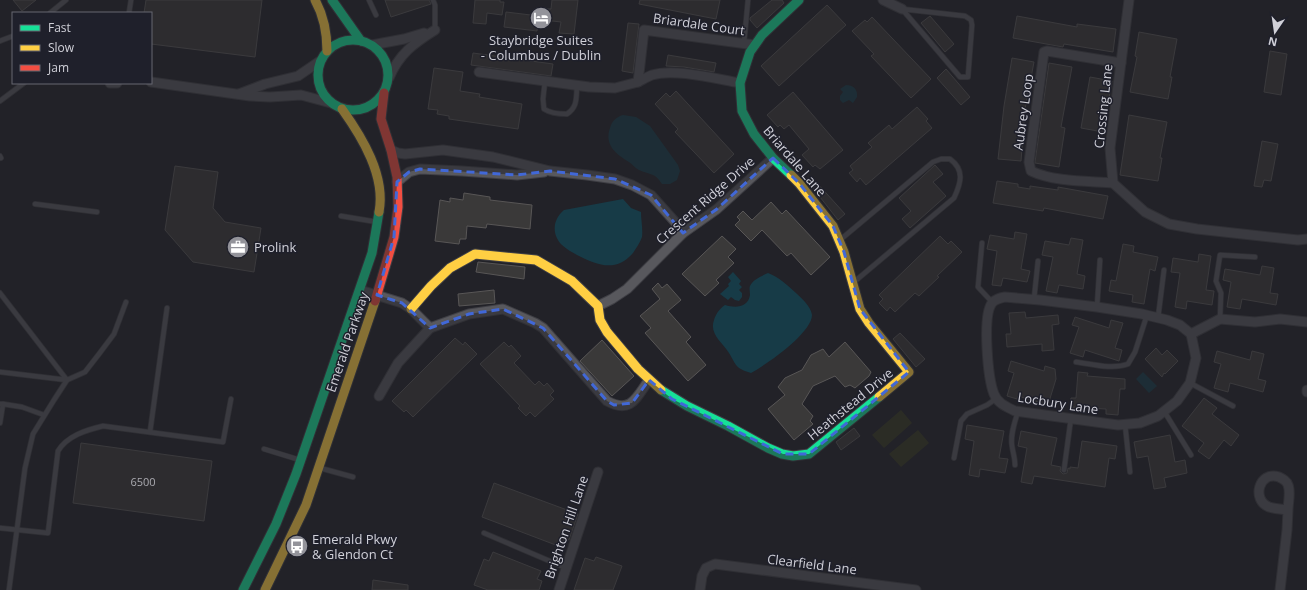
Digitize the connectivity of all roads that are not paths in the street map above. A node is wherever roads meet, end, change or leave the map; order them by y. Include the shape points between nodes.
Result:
1 (66, 0) edge
2 (131, 0) edge
3 (314, 0) edge
4 (332, 0) edge
5 (369, 0) edge
6 (433, 0) edge
7 (748, 0) edge
8 (799, 0) edge
9 (883, 0) edge
10 (1129, 0) edge
11 (902, 9) junction
12 (51, 12) edge
13 (129, 12) edge
14 (376, 15) dead end
15 (435, 30) junction
16 (12, 36) edge
17 (361, 40) junction
18 (0, 41) edge
19 (744, 43) junction
20 (372, 45) junction
21 (755, 45) junction
22 (327, 51) junction
23 (320, 61) junction
24 (1121, 63) junction
25 (479, 72) dead end
26 (389, 78) junction
27 (545, 81) junction
28 (152, 82) edge
29 (638, 82) junction
30 (740, 83) junction
31 (23, 84) edge
32 (577, 86) junction
33 (384, 93) junction
34 (239, 94) junction
35 (0, 101) edge
36 (331, 104) junction
37 (342, 109) junction
38 (391, 150) junction
39 (773, 158) junction
40 (550, 171) junction
41 (397, 182) junction
42 (1113, 183) junction
43 (35, 204) dead end
44 (97, 212) dead end
45 (341, 216) dead end
46 (377, 222) junction
47 (684, 233) junction
48 (839, 240) junction
49 (1303, 240) edge
50 (982, 243) dead end
51 (1307, 246) edge
52 (1255, 257) dead end
53 (1100, 260) dead end
54 (1038, 261) dead end
55 (1164, 270) dead end
56 (852, 283) junction
57 (360, 290) junction
58 (0, 293) edge
59 (377, 295) junction
60 (1034, 299) junction
61 (126, 302) dead end
62 (992, 302) junction
63 (598, 306) junction
64 (1097, 307) junction
65 (167, 308) dead end
66 (411, 309) junction
67 (1147, 315) junction
68 (1158, 318) junction
69 (1220, 319) junction
70 (1307, 322) edge
71 (430, 328) junction
72 (1191, 334) junction
73 (1076, 362) dead end
74 (0, 372) edge
75 (68, 380) junction
76 (649, 380) junction
77 (1190, 382) junction
78 (379, 396) dead end
79 (997, 398) junction
80 (231, 399) dead end
81 (1, 404) edge
82 (1233, 406) dead end
83 (1018, 411) junction
84 (1164, 411) junction
85 (44, 415) junction
86 (1071, 418) junction
87 (0, 423) edge
88 (1125, 424) junction
89 (150, 432) junction
90 (264, 449) dead end
91 (1191, 455) dead end
92 (954, 458) dead end
93 (301, 460) junction
94 (1015, 465) dead end
95 (319, 468) junction
96 (1064, 470) dead end
97 (598, 472) dead end
98 (1130, 472) dead end
99 (353, 477) dead end
100 (1288, 510) dead end
101 (0, 528) edge
102 (16, 530) junction
103 (484, 533) dead end
104 (566, 568) junction
105 (9, 590) edge
106 (243, 590) edge
107 (265, 590) edge
108 (559, 590) edge
109 (700, 590) edge
110 (916, 590) edge
111 (1280, 590) edge

1 - 12 lane
2 - 13 lane
3 - 22 main road via 325,19
4 - 17 main road
5 - 14 lane
6 - 15 lane
7 - 19 lane
8 - 21 main road, Briardale Lane
9 - 11 street
10 - 24 street, Crossing Lane
11 - 11 lane via 960,77 968,77 971,20 965,16
15 - 20 street
15 - 26 street via 410,46 394,65
16 - 18 lane
17 - 20 main road
17 - 22 main road via 342,41
19 - 21 street, Briardale Court
19 - 29 street, Briardale Court via 644,30
20 - 26 main road via 385,59
21 - 30 main road, Briardale Lane via 746,62
22 - 23 main road
23 - 34 street via 298,76
23 - 36 main road via 317,72 318,84
24 - 42 street, Crossing Lane via 1110,148
24 - 42 street, Aubrey Loop via 1044,52 1029,162 1031,171 1039,175
25 - 27 street
26 - 33 main road
27 - 32 street
27 - 32 lane via 544,109 557,113 567,114 573,109
28 - 34 street
29 - 30 street via 652,75 669,73
29 - 32 street via 615,88
30 - 39 main road, Briardale Lane via 742,111 754,134
31 - 35 lane
33 - 37 main road via 376,103 366,108 354,111
33 - 38 main road, Emerald Parkway via 380,119
34 - 36 street via 270,97 301,95
36 - 37 main road
37 - 46 main road, Emerald Parkway via 359,134 373,164 379,184 380,208
38 - 40 street via 405,154 443,150 493,157
38 - 41 main road, Emerald Parkway
39 - 47 street, Crescent Ridge Drive via 717,209
39 - 48 main road, Briardale Lane via 818,206 833,226
40 - 41 street via 517,175 420,169 409,172
40 - 47 street via 615,179 632,185 651,195
41 - 59 main road, Emerald Parkway via 398,207 394,237
42 - 49 street via 1145,212 1169,224
43 - 44 lane
45 - 46 lane
46 - 57 main road, Emerald Parkway via 372,253
47 - 63 street, Crescent Ridge Drive via 627,289
48 - 56 main road, Briardale Lane
48 - 56 lane via 933,162 950,159 956,163 960,171 960,181 954,198
49 - 51 street
50 - 62 lane via 978,287
52 - 69 lane via 1220,255 1216,281 1222,293
53 - 64 lane
54 - 60 lane
55 - 68 lane
56 - 76 main road, Heathstead Drive via 860,309 909,372 810,454 783,454 758,443 682,405
57 - 59 street
57 - 93 main road, Emerald Parkway
58 - 75 lane
59 - 66 street via 402,303
59 - 95 main road, Emerald Parkway
60 - 62 street via 1005,297
60 - 64 street
61 - 75 lane via 114,334 85,372
62 - 79 street via 989,309 988,356
63 - 66 main road via 572,281 536,260 475,254 450,268
63 - 76 main road, Heathstead Drive via 598,315 607,332
64 - 67 street
65 - 89 lane
66 - 71 street
67 - 68 street
67 - 73 lane via 1135,352 1128,364 1106,366
68 - 72 street via 1180,325
69 - 70 street via 1254,322 1280,319
69 - 72 street
71 - 76 street via 469,314 503,309 543,328 606,401 614,405 632,403
71 - 78 street via 398,363
72 - 77 street, Locbury Lane via 1196,358
74 - 75 lane
75 - 85 lane
77 - 82 lane
77 - 84 street, Locbury Lane via 1177,401
79 - 83 street, Locbury Lane via 1003,406
79 - 92 lane via 961,420
80 - 89 lane via 223,442
81 - 85 lane via 22,407
81 - 87 lane
83 - 86 street, Locbury Lane
83 - 94 lane via 1011,441
84 - 88 street, Locbury Lane via 1140,423
84 - 91 lane
85 - 102 lane via 33,434 26,461
86 - 88 street, Locbury Lane
86 - 96 lane
88 - 98 lane
89 - 102 lane via 102,426 84,431 61,445 58,451 48,533
90 - 93 lane
93 - 106 main road, Emerald Parkway via 276,524
95 - 99 lane
95 - 107 main road, Emerald Parkway via 306,505
97 - 104 street, Brighton Hill Lane
100 - 111 street
101 - 102 lane
102 - 105 lane
103 - 104 lane
104 - 108 street, Brighton Hill Lane
109 - 110 street, Clearfield Lane via 706,568 715,564

